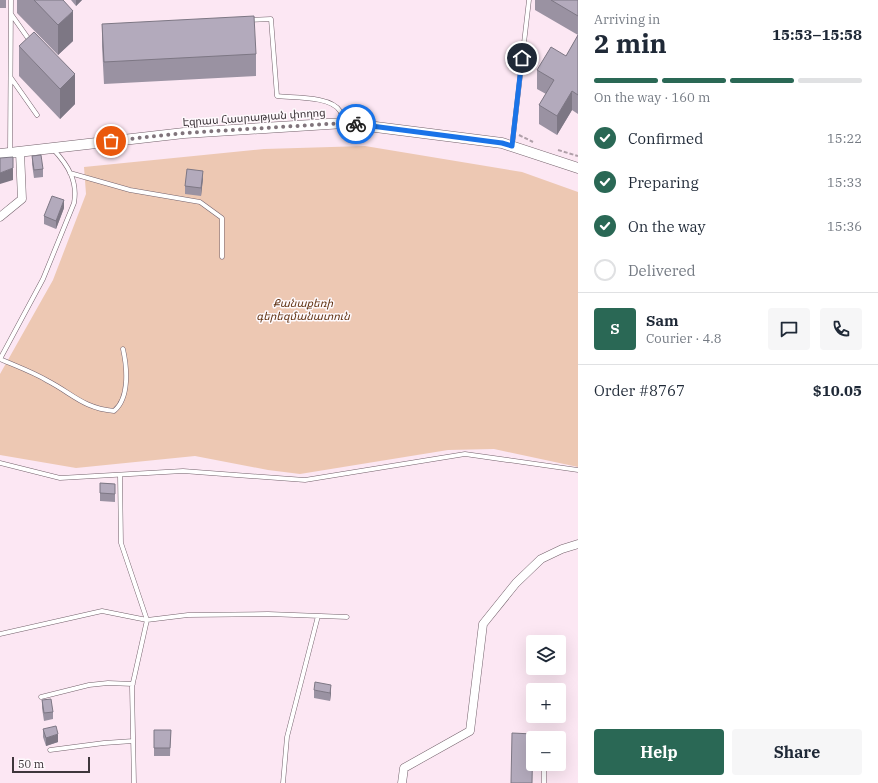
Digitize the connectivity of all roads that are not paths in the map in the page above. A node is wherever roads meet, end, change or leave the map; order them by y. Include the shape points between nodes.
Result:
1 (11, 0) edge
2 (529, 0) edge
3 (11, 13) junction
4 (248, 20) edge
5 (33, 44) edge
6 (10, 77) junction
7 (37, 115) dead end
8 (344, 121) junction
9 (512, 144) junction
10 (52, 148) junction
11 (8, 151) edge
12 (578, 164) edge
13 (578, 168) edge
14 (70, 173) junction
15 (0, 217) edge
16 (222, 257) dead end
17 (123, 349) dead end
18 (0, 359) edge
19 (0, 464) edge
20 (578, 470) edge
21 (120, 475) junction
22 (578, 544) edge
23 (318, 616) junction
24 (346, 617) dead end
25 (147, 620) junction
26 (0, 634) edge
27 (133, 684) junction
28 (41, 697) dead end
29 (133, 741) junction
30 (50, 750) dead end
31 (544, 771) edge
32 (134, 783) edge
33 (283, 783) edge
34 (402, 783) edge
35 (544, 783) edge

1 - 3 lane
2 - 9 lane
3 - 5 lane
3 - 6 lane
4 - 8 lane via 271,19 277,96 332,103 340,110
6 - 7 lane
6 - 11 lane
8 - 9 street, Էզրաս Հասրաթյան փողոց
8 - 10 street, Էզրաս Հասրաթյան փողոց via 184,133
8 - 11 street, Էզրաս Հասրաթյան փողոց via 197,127
9 - 12 street, Էզրաս Հասրաթյան փողոց
9 - 13 street, Էզրաս Հասրաթյան փողոց
10 - 11 street, Էզրաս Հասրաթյան փողոց
10 - 14 lane via 65,161
11 - 15 street via 22,199
14 - 16 lane via 130,190 200,202 222,218
14 - 18 lane via 76,191 74,203 43,279
17 - 18 lane via 126,384 121,402 114,411 90,406 48,381
19 - 21 lane via 60,478
20 - 21 lane via 465,454 305,480 183,471
21 - 25 lane via 121,543
22 - 34 street via 541,559 516,584 483,624 470,732 404,768
23 - 24 lane
23 - 25 lane via 195,615
23 - 33 lane via 287,737
25 - 26 lane via 102,612
25 - 27 lane
27 - 28 lane via 89,685
27 - 29 lane
29 - 30 lane
29 - 32 lane
31 - 35 lane

